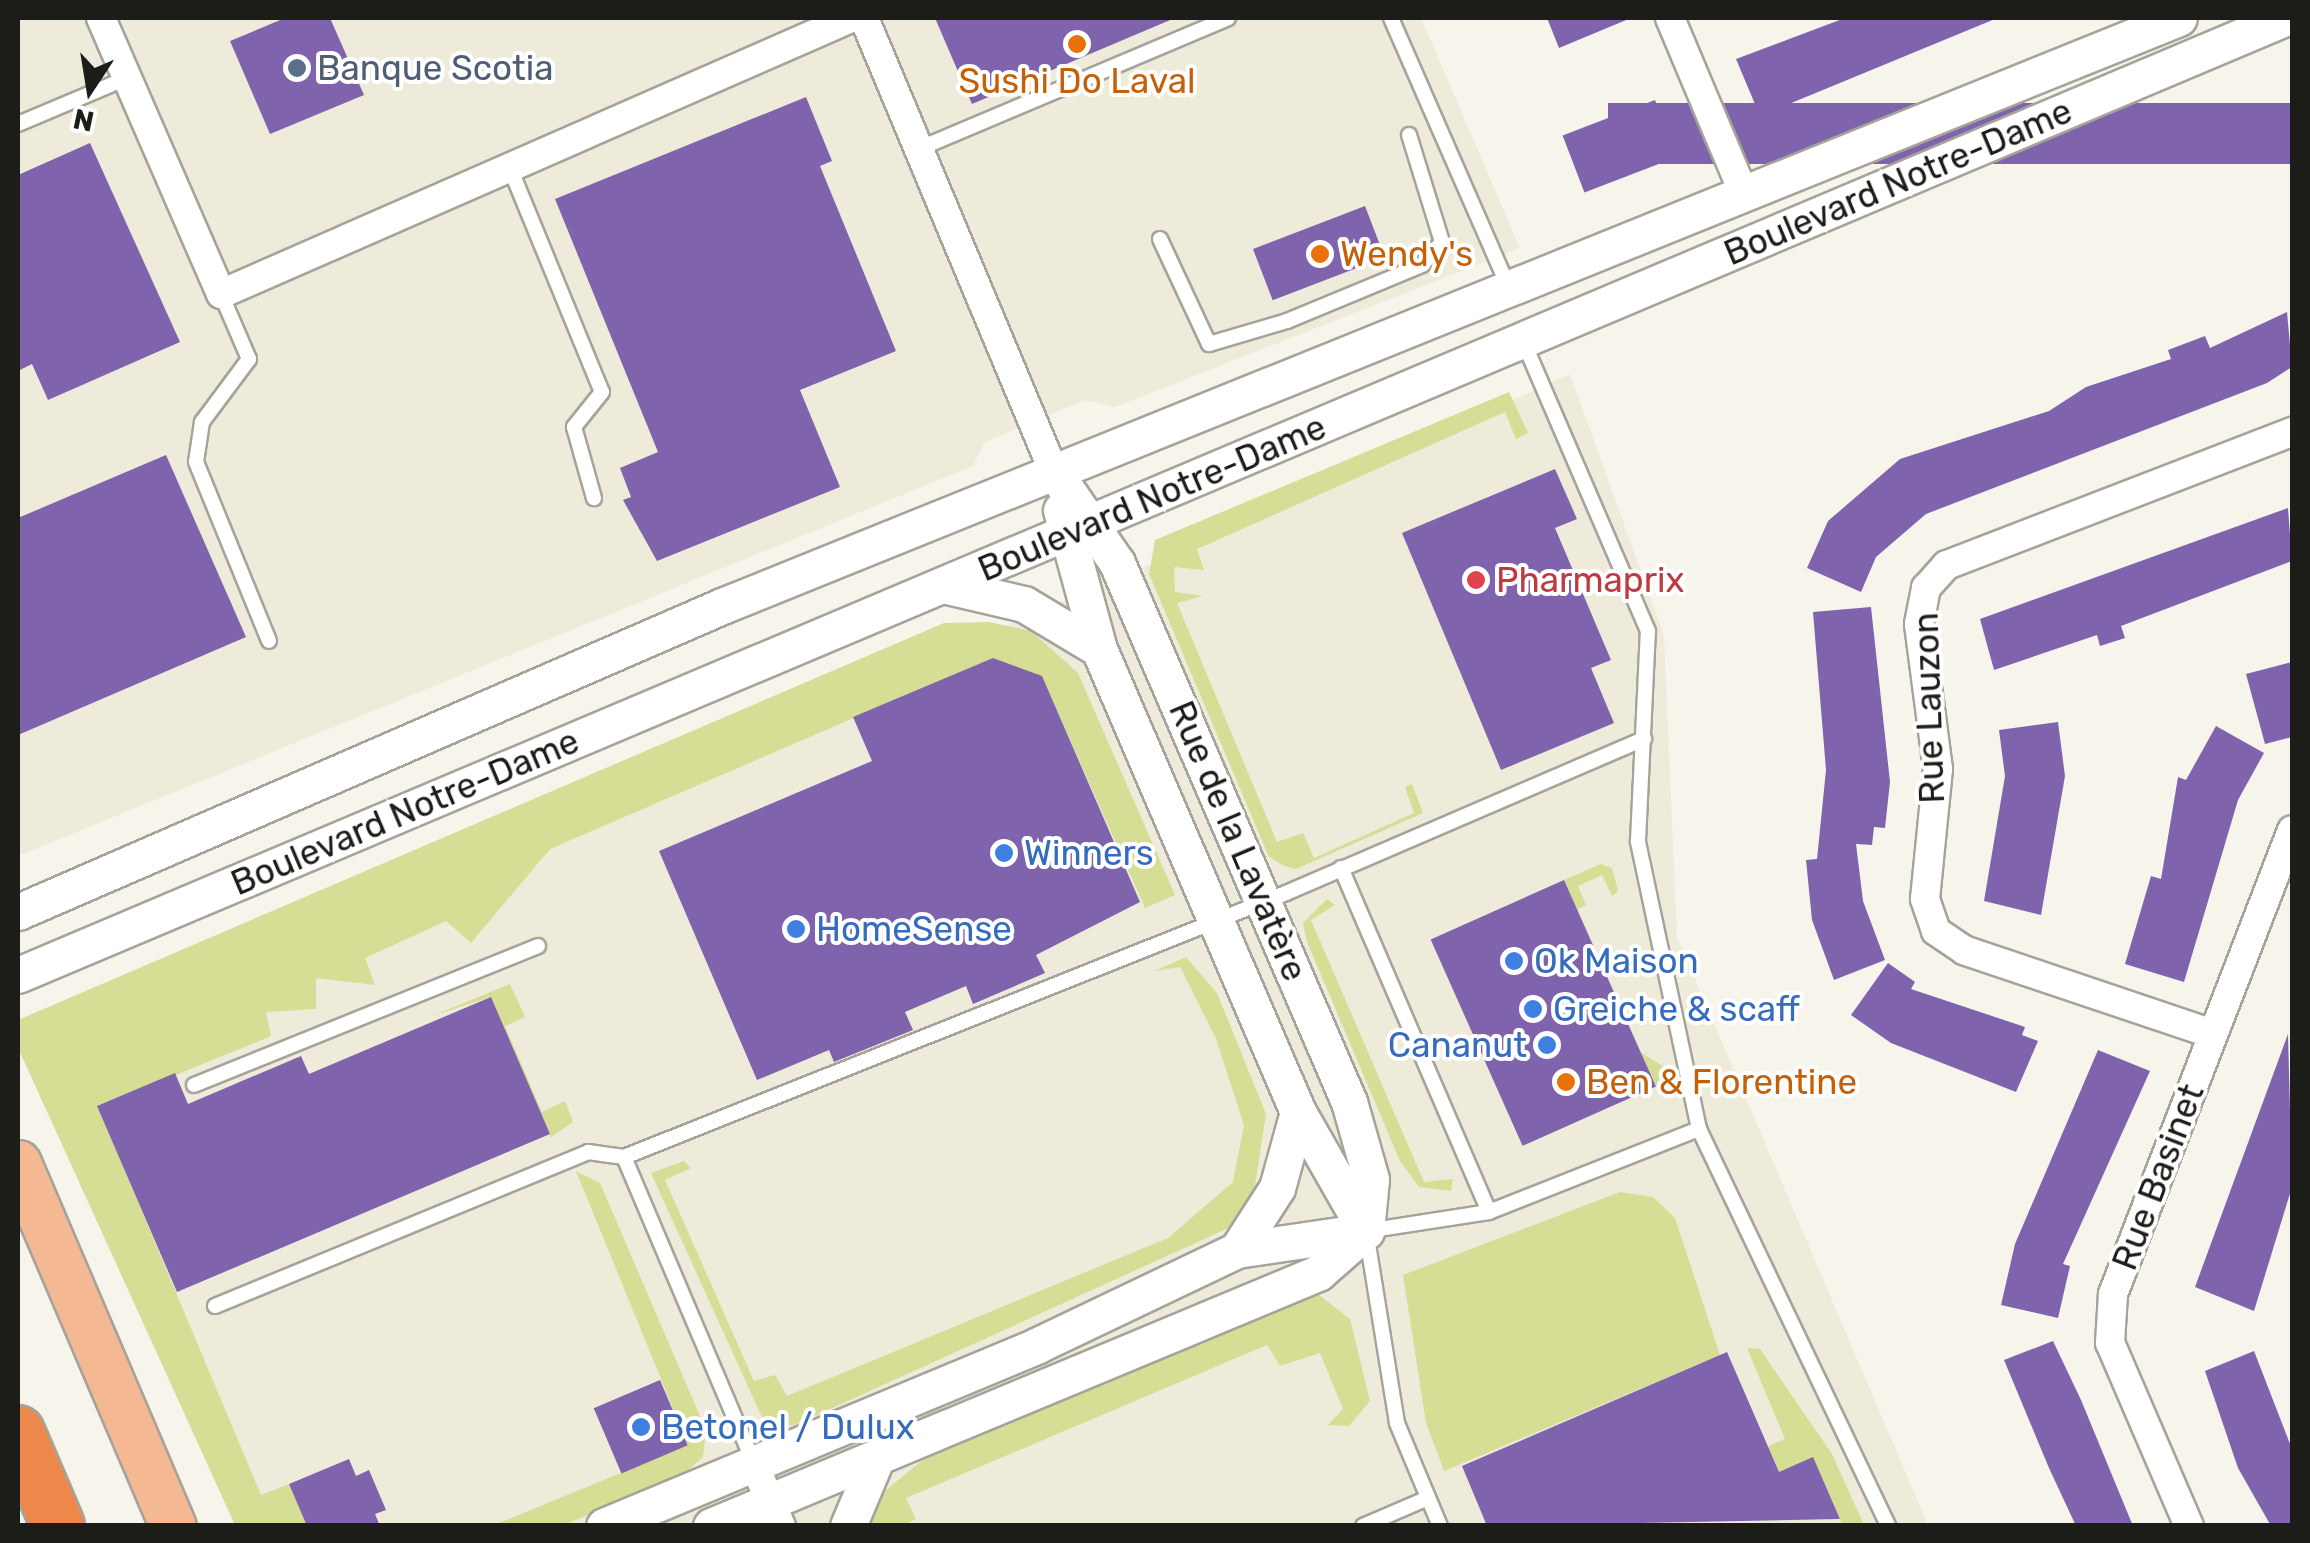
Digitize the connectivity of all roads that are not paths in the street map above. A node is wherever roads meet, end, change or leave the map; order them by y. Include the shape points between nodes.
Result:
1 (101, 18) edge
2 (851, 18) edge
3 (864, 18) edge
4 (1228, 18) edge
5 (1391, 18) edge
6 (1670, 18) edge
7 (2179, 18) edge
8 (2285, 18) edge
9 (127, 78) junction
10 (18, 124) edge
11 (1409, 135) dead end
12 (923, 147) junction
13 (510, 168) junction
14 (1742, 189) junction
15 (1160, 239) dead end
16 (1508, 286) junction
17 (221, 294) junction
18 (1523, 341) junction
19 (2292, 432) edge
20 (1054, 470) junction
21 (594, 498) dead end
22 (1078, 528) junction
23 (947, 586) junction
24 (269, 641) dead end
25 (1099, 649) junction
26 (1644, 739) junction
27 (2292, 830) edge
28 (1341, 868) junction
29 (1265, 902) junction
30 (18, 912) edge
31 (1214, 918) junction
32 (538, 946) dead end
33 (23, 972) edge
34 (2213, 1034) junction
35 (194, 1085) dead end
36 (1298, 1112) junction
37 (1699, 1128) junction
38 (624, 1157) junction
39 (18, 1163) edge
40 (1489, 1212) junction
41 (1366, 1231) junction
42 (1237, 1250) junction
43 (215, 1306) dead end
44 (18, 1432) edge
45 (754, 1464) junction
46 (874, 1464) junction
47 (1428, 1498) junction
48 (776, 1514) edge
49 (175, 1520) edge
50 (58, 1526) edge
51 (604, 1526) edge
52 (711, 1526) edge
53 (848, 1526) edge
54 (1363, 1526) edge
55 (1440, 1526) edge
56 (1888, 1526) edge
57 (2189, 1526) edge

1 - 9 street
2 - 13 street
3 - 12 street, Rue de la Lavatère
4 - 12 lane
5 - 16 lane
6 - 14 street
7 - 14 street, Boulevard Notre-Dame
8 - 18 street, Boulevard Notre-Dame
9 - 10 lane
9 - 17 street
11 - 15 lane via 1442,242 1422,264 1304,314 1209,344
12 - 20 street, Rue de la Lavatère
13 - 17 street
13 - 21 lane via 602,392 574,427
14 - 16 street, Boulevard Notre-Dame
16 - 20 street, Boulevard Notre-Dame
17 - 24 lane via 249,359 202,422 196,462
18 - 22 street, Boulevard Notre-Dame
18 - 26 lane via 1648,631
19 - 34 street, Rue Lauzon via 1947,565 1926,588 1919,624 1938,769 1925,900 1936,930 1964,950
20 - 22 street, Rue de la Lavatère
20 - 30 street, Boulevard Notre-Dame
22 - 23 street, Boulevard Notre-Dame
22 - 25 street, Rue de la Lavatère
22 - 29 street, Rue de la Lavatère via 1117,563
23 - 25 street via 1024,604
23 - 33 street, Boulevard Notre-Dame
25 - 31 street, Rue de la Lavatère
26 - 28 lane
26 - 37 lane via 1638,841
27 - 34 street, Rue Basinet
28 - 29 lane
28 - 40 lane
29 - 31 lane
29 - 41 street, Rue de la Lavatère via 1358,1126 1372,1179
31 - 36 street, Rue de la Lavatère
31 - 38 lane
32 - 35 lane
34 - 57 street, Rue Basinet via 2113,1294 2111,1326
36 - 41 street, Rue de la Lavatère
36 - 42 street via 1276,1188
37 - 40 lane
37 - 56 lane
38 - 43 lane via 588,1152
38 - 45 lane
39 - 49 main road
40 - 41 lane
41 - 42 street
41 - 46 street via 1330,1268
41 - 47 lane via 1396,1422
42 - 45 street
44 - 50 highway
45 - 48 street
45 - 51 street
46 - 48 street
46 - 53 street
47 - 54 lane
47 - 55 lane
48 - 52 street

